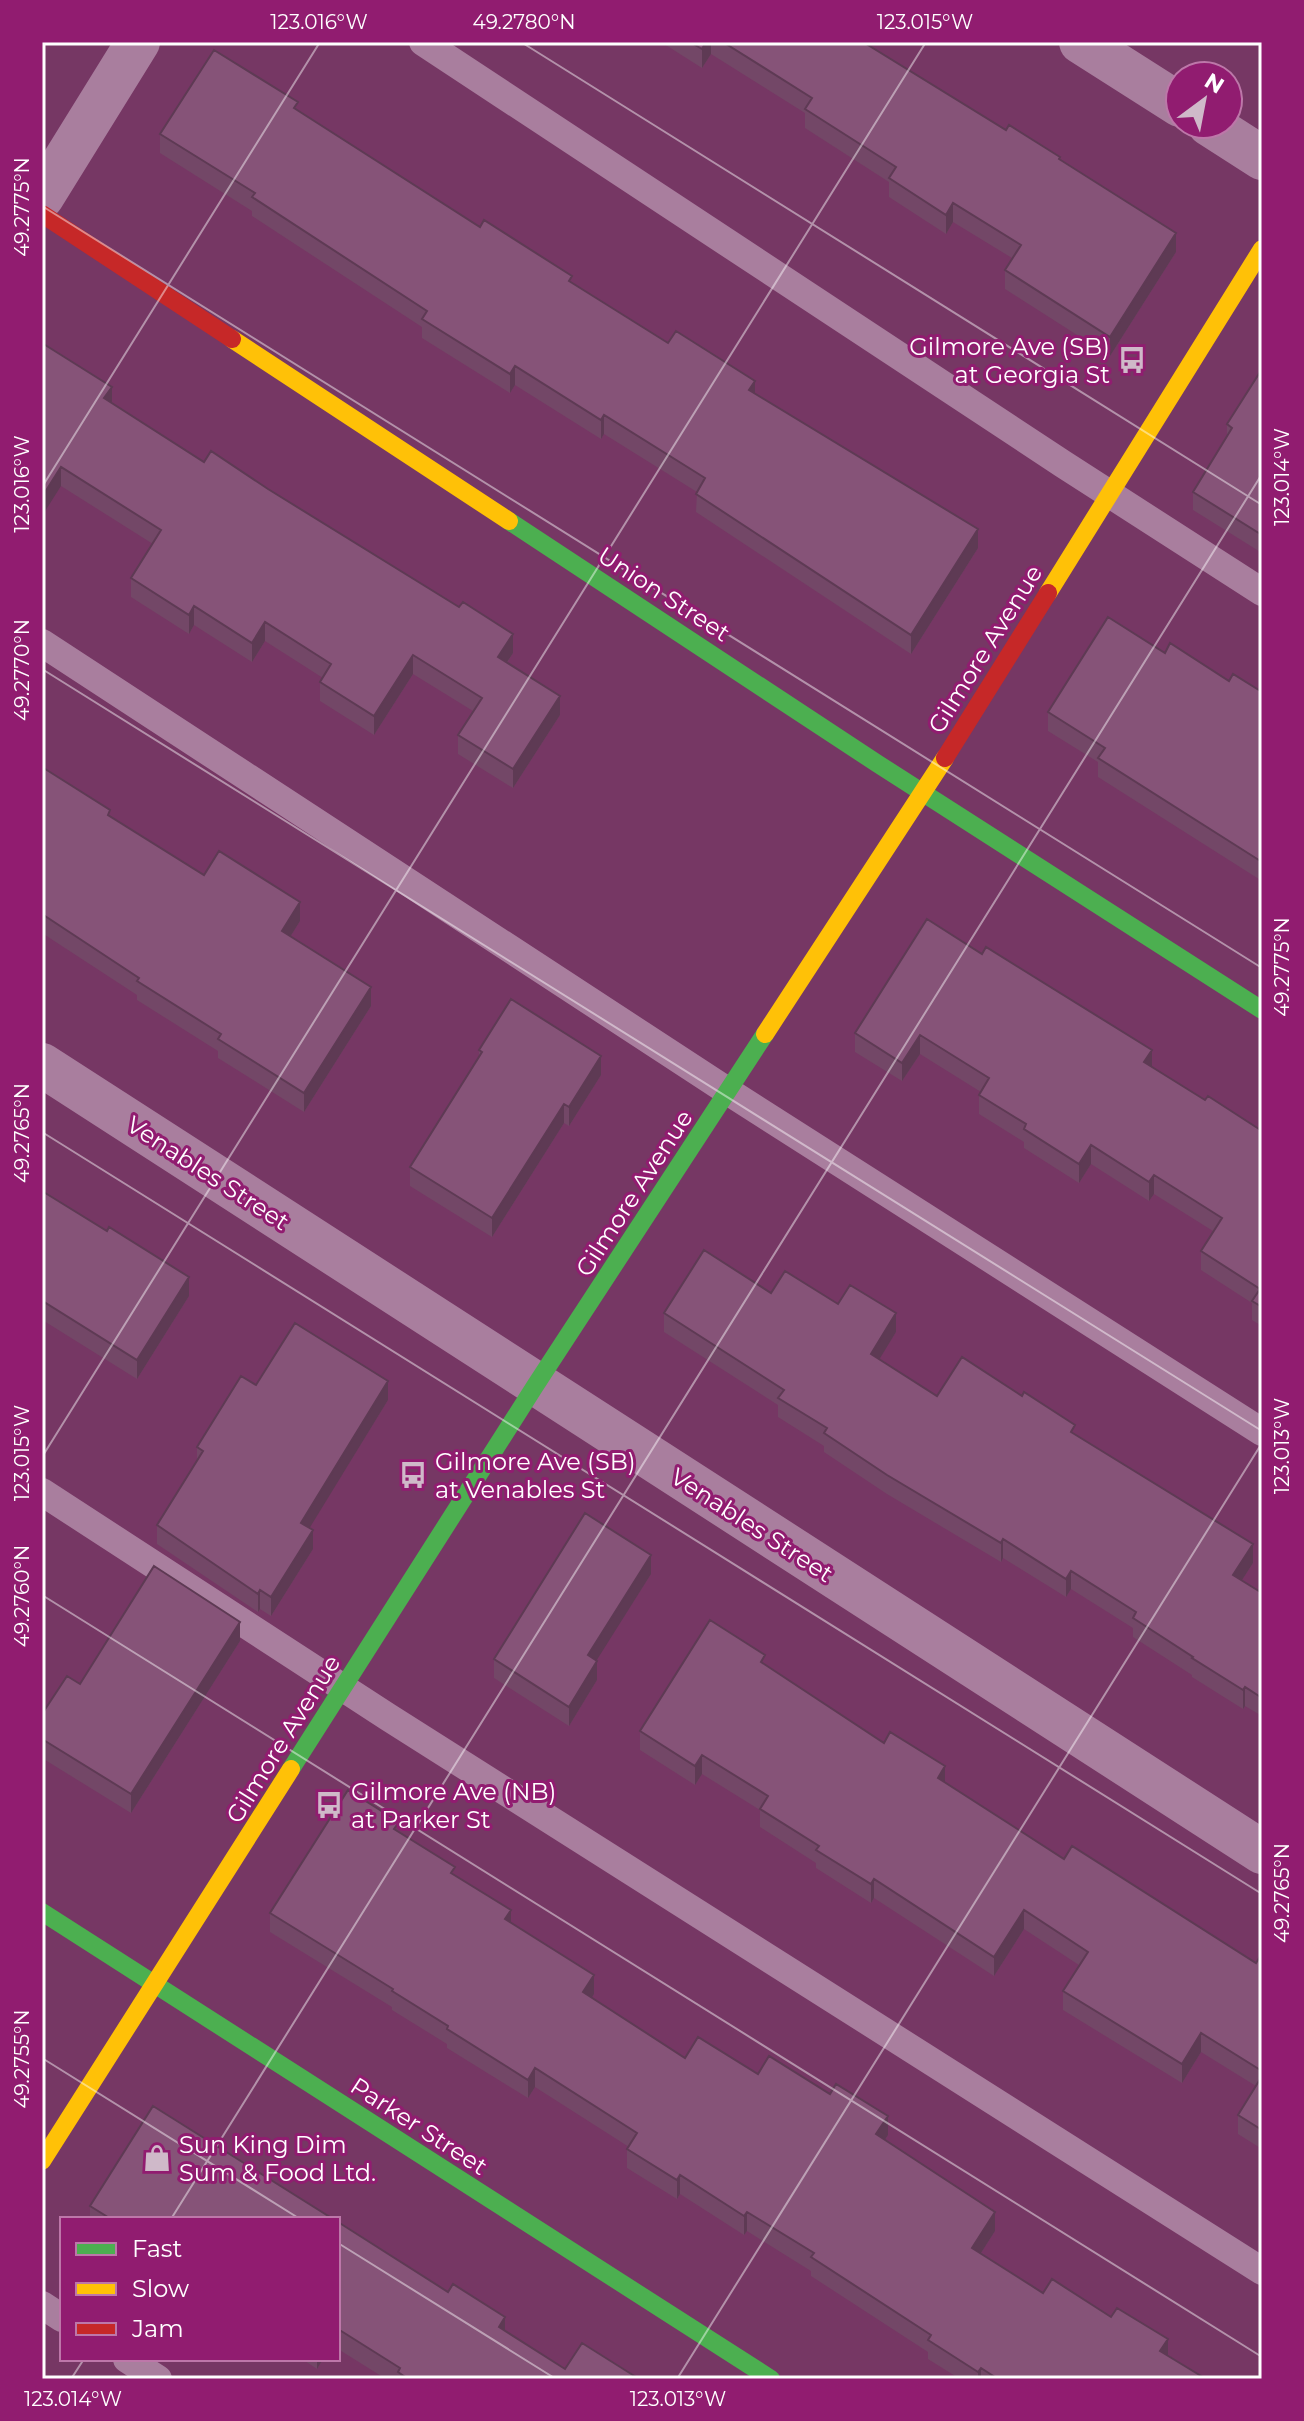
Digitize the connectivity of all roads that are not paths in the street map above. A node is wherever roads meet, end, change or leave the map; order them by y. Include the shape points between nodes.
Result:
1 (138, 42) edge
2 (423, 42) edge
3 (1081, 42) edge
4 (1164, 95) edge
5 (1234, 140) edge
6 (1262, 158) edge
7 (42, 197) edge
8 (42, 214) edge
9 (1262, 249) edge
10 (1110, 494) junction
11 (1262, 592) edge
12 (42, 643) edge
13 (923, 792) junction
14 (1262, 1010) edge
15 (42, 1065) edge
16 (729, 1092) junction
17 (535, 1386) junction
18 (1262, 1432) edge
19 (42, 1492) edge
20 (343, 1688) junction
21 (1262, 1852) edge
22 (42, 1912) edge
23 (154, 1985) junction
24 (42, 2161) edge
25 (1262, 2271) edge
26 (42, 2305) edge
27 (60, 2317) edge
28 (130, 2361) edge
29 (158, 2379) edge
30 (771, 2379) edge

1 - 7 street
2 - 10 lane
3 - 4 street
5 - 6 street
8 - 13 street, Union Street
9 - 10 street, Gilmore Avenue
10 - 11 lane
10 - 13 street, Gilmore Avenue
12 - 16 lane
13 - 14 street, Union Street
13 - 16 street, Gilmore Avenue
15 - 17 street, Venables Street
16 - 17 street, Gilmore Avenue
16 - 18 lane
17 - 20 street, Gilmore Avenue
17 - 21 street, Venables Street
19 - 20 lane
20 - 23 street, Gilmore Avenue
20 - 25 lane
22 - 23 street, Parker Street
23 - 24 street, Gilmore Avenue
23 - 30 street, Parker Street
26 - 27 lane
28 - 29 lane

